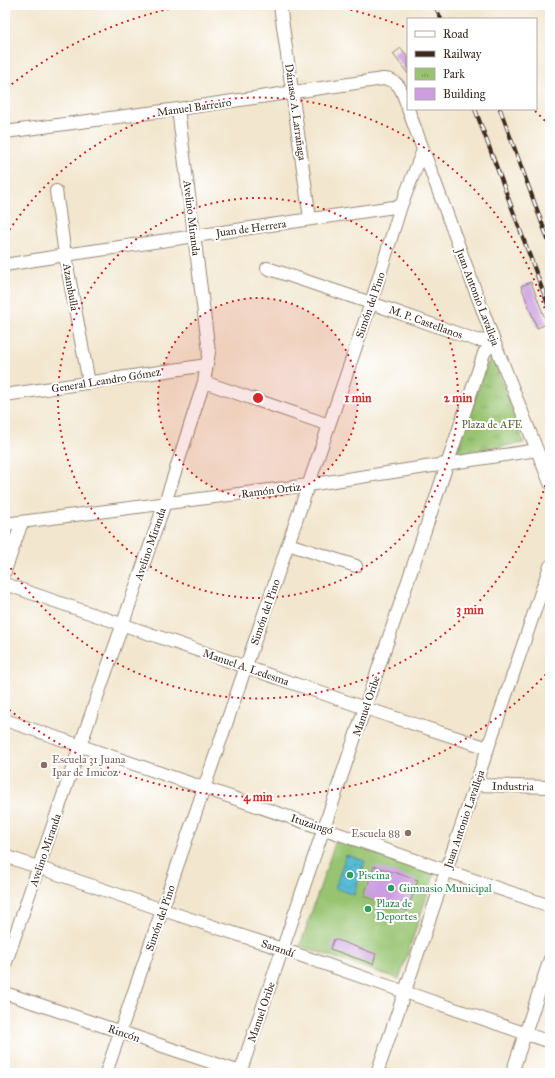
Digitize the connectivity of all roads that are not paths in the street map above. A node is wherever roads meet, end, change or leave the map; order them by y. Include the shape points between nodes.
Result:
1 (280, 5) edge
2 (384, 79) joint
3 (293, 92) junction
4 (407, 105) edge
5 (178, 109) junction
6 (409, 110) edge
7 (5, 132) edge
8 (423, 150) junction
9 (56, 191) dead end
10 (401, 206) junction
11 (310, 219) junction
12 (194, 236) junction
13 (65, 255) junction
14 (5, 265) edge
15 (267, 268) dead end
16 (371, 302) junction
17 (494, 341) junction
18 (207, 365) junction
19 (204, 382) junction
20 (88, 383) junction
21 (5, 395) edge
22 (329, 425) junction
23 (537, 450) junction
24 (448, 464) junction
25 (550, 483) edge
26 (308, 485) junction
27 (165, 503) junction
28 (22, 522) junction
29 (5, 524) edge
30 (288, 544) junction
31 (356, 566) dead end
32 (550, 566) edge
33 (5, 571) edge
34 (5, 584) edge
35 (122, 624) junction
36 (246, 667) junction
37 (365, 708) junction
38 (5, 720) edge
39 (80, 746) junction
40 (488, 748) junction
41 (476, 785) junction
42 (550, 787) edge
43 (204, 788) junction
44 (324, 828) junction
45 (5, 856) edge
46 (39, 868) junction
47 (447, 870) junction
48 (550, 906) edge
49 (163, 910) junction
50 (282, 949) junction
51 (550, 959) edge
52 (5, 965) edge
53 (405, 992) junction
54 (5, 993) edge
55 (121, 1031) junction
56 (525, 1033) junction
57 (550, 1042) edge
58 (106, 1073) edge
59 (241, 1073) edge
60 (377, 1073) edge
61 (512, 1073) edge

1 - 3 street, Dámaso A. Larrañaga
2 - 3 street, Manuel Barreiro
2 - 4 street, Juan Antonio Lavalleja via 401,87
3 - 5 street, Manuel Barreiro
3 - 11 street, Dámaso A. Larrañaga
5 - 7 street, Manuel Barreiro
5 - 12 street, Avelino Miranda
6 - 8 street, Juan Antonio Lavalleja
8 - 10 street, Simón del Pino
8 - 17 street, Juan Antonio Lavalleja
9 - 13 street, Azambulla
10 - 11 street, Juan de Herrera
10 - 16 street, Simón del Pino
11 - 12 street, Juan de Herrera
12 - 13 street, Juan de Herrera
12 - 18 street, Avelino Miranda via 209,352
13 - 14 street, Juan de Herrera
13 - 20 street, Azambulla
15 - 16 street, M. P. Castellanos
16 - 17 street, M. P. Castellanos via 476,340
16 - 22 street, Simón del Pino
17 - 23 street, Juan Antonio Lavalleja
17 - 24 street, Manuel Oribe via 484,354
18 - 19 street, Avelino Miranda
18 - 20 street, General Leandro Gómez
19 - 22 street
19 - 27 street, Avelino Miranda
20 - 21 street, General Leandro Gómez
22 - 26 street, Simón del Pino
23 - 24 street, Ramón Ortiz
23 - 25 street, Juan Antonio Lavalleja
24 - 26 street, Ramón Ortiz
24 - 37 street, Manuel Oribe
26 - 27 street, Ramón Ortiz
26 - 30 street, Simón del Pino
27 - 28 street, Ramón Ortiz
27 - 35 street, Avelino Miranda
28 - 29 street, Ramón Ortiz
28 - 33 street
30 - 31 street
30 - 36 street, Simón del Pino
32 - 40 street, Juan Antonio Lavalleja
34 - 35 street, Manuel A. Ledesma
35 - 36 street, Manuel A. Ledesma
35 - 39 street, Avelino Miranda
36 - 37 street, Manuel A. Ledesma
36 - 43 street, Simón del Pino
37 - 40 street, Manuel A. Ledesma
37 - 44 street, Manuel Oribe
38 - 39 street, Ituzaingó
39 - 43 street, Ituzaingó
39 - 46 street, Avelino Miranda
40 - 41 street, Juan Antonio Lavalleja
41 - 42 street, Industria
41 - 47 street, Juan Antonio Lavalleja
43 - 44 street, Ituzaingó
43 - 49 street, Simón del Pino
44 - 47 street, Ituzaingó
44 - 50 street, Manuel Oribe
45 - 46 street, Sarandí
46 - 49 street, Sarandí
46 - 52 street, Avelino Miranda
47 - 48 street, Ituzaingó
47 - 53 street, Juan Antonio Lavalleja
49 - 50 street, Sarandí
49 - 55 street, Simón del Pino
50 - 53 street, Sarandí
50 - 59 street, Manuel Oribe
51 - 56 street
53 - 56 street, Sarandí
53 - 60 street, Juan Antonio Lavalleja
54 - 55 street, Rincón
55 - 58 street, Simón del Pino
55 - 59 street, Rincón
56 - 57 street, Sarandí
56 - 61 street

